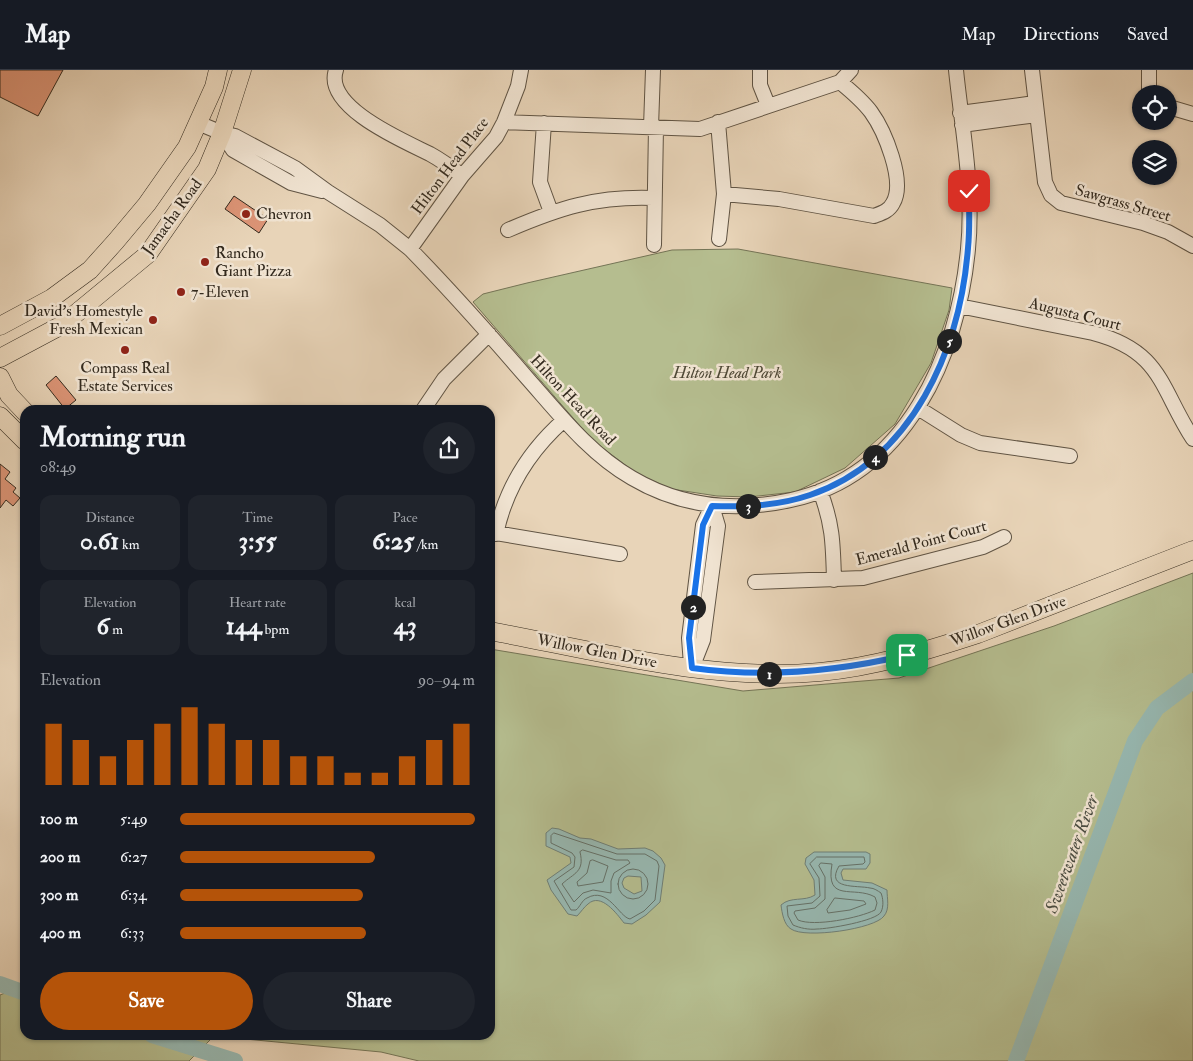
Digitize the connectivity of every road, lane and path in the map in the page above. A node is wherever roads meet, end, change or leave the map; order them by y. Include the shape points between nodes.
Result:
1 (218, 70) edge
2 (242, 70) edge
3 (336, 70) edge
4 (652, 70) edge
5 (760, 70) edge
6 (851, 70) edge
7 (956, 70) edge
8 (1032, 70) edge
9 (1149, 70) edge
10 (520, 71) edge
11 (840, 82) junction
12 (1148, 85) edge
13 (768, 105) junction
14 (1036, 109) junction
15 (1177, 109) edge
16 (1193, 114) edge
17 (961, 119) junction
18 (504, 122) junction
19 (718, 122) junction
20 (198, 123) junction
21 (544, 123) junction
22 (654, 127) junction
23 (222, 133) junction
24 (462, 176) junction
25 (724, 194) junction
26 (653, 198) junction
27 (551, 212) junction
28 (508, 230) dead end
29 (719, 239) dead end
30 (654, 245) dead end
31 (1193, 246) edge
32 (410, 249) junction
33 (959, 306) junction
34 (0, 326) edge
35 (489, 334) junction
36 (0, 358) edge
37 (0, 377) edge
38 (426, 405) edge
39 (20, 407) edge
40 (918, 408) junction
41 (0, 416) edge
42 (564, 420) junction
43 (20, 436) edge
44 (1193, 439) edge
45 (1070, 456) dead end
46 (820, 491) junction
47 (712, 506) junction
48 (495, 528) edge
49 (495, 533) edge
50 (1004, 537) dead end
51 (1193, 550) edge
52 (620, 554) dead end
53 (834, 580) junction
54 (755, 582) dead end
55 (495, 632) edge
56 (692, 668) junction

1 - 20 main road, Jamacha Road
2 - 23 main road, Jamacha Road
3 - 24 street via 334,84 346,102 383,131 430,154
4 - 22 street
5 - 13 street via 760,85
6 - 11 street
7 - 17 street, Hilton Head Road
8 - 14 street, Sawgrass Street
9 - 12 street
10 - 18 street, Hilton Head Place via 518,86
11 - 13 street
11 - 25 street via 871,112 892,155 896,193 886,211 874,216 779,199
13 - 19 street
14 - 17 street
14 - 31 street, Sawgrass Street via 1045,182 1051,195 1061,204 1156,228
15 - 16 street
17 - 33 street, Hilton Head Road via 969,210 968,248
18 - 21 street
18 - 24 street, Hilton Head Place via 496,137
19 - 22 street via 700,129
19 - 25 street
20 - 23 street, Hilton Head Road
20 - 34 main road, Jamacha Road via 187,147 147,204 90,270 52,298
21 - 22 street
21 - 27 street via 540,182
22 - 26 street
23 - 32 street, Hilton Head Road via 235,136 296,168
23 - 36 main road, Jamacha Road via 207,169 148,254 62,325
24 - 32 street, Hilton Head Place
25 - 29 street
26 - 27 street via 590,201
26 - 30 street
27 - 28 street
32 - 35 street, Hilton Head Road
33 - 40 street, Hilton Head Road via 940,366
33 - 44 street, Augusta Court via 1093,333 1130,348 1148,362 1162,381
35 - 38 street via 444,380
35 - 42 street, Hilton Head Road
37 - 39 main road via 9,395
40 - 45 street via 961,435 980,442
40 - 46 street, Hilton Head Road via 880,454 850,476
41 - 43 main road
42 - 47 street, Hilton Head Road via 601,457 632,479 677,498
42 - 48 street via 518,472
46 - 47 street, Hilton Head Road via 768,505
46 - 53 street via 833,532
47 - 56 street via 718,526 703,640
49 - 52 street
50 - 53 street, Emerald Point Court via 983,547 868,577
51 - 56 main road, Willow Glen Drive via 978,634 868,664 788,674
53 - 54 street, Emerald Point Court
55 - 56 main road, Willow Glen Drive

